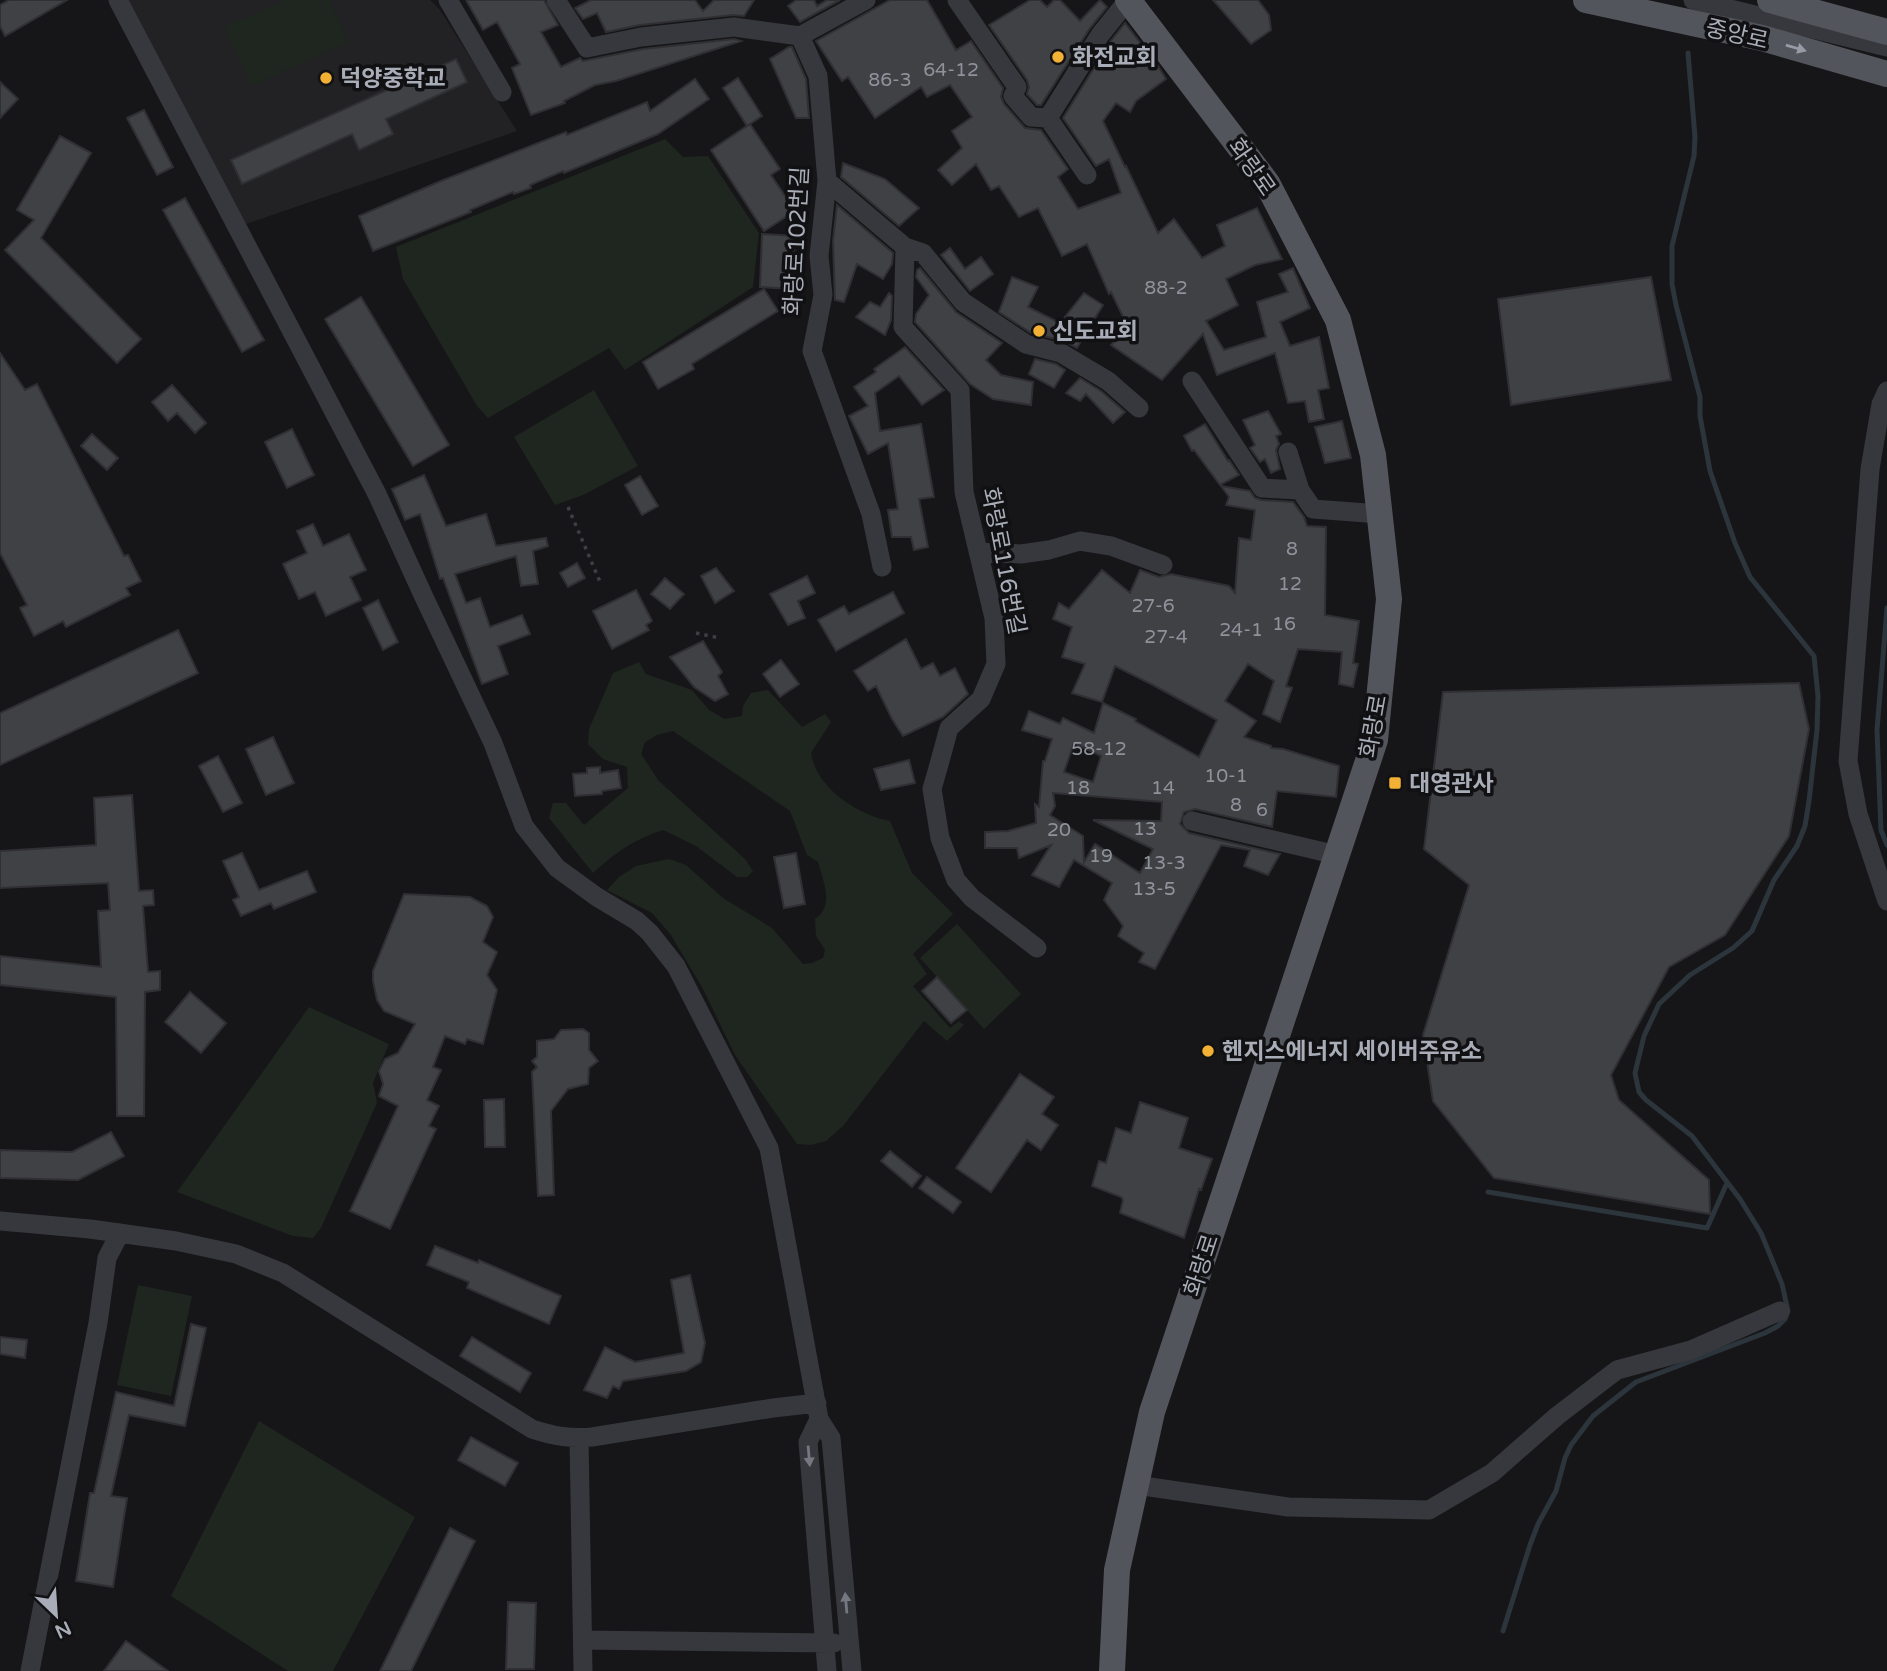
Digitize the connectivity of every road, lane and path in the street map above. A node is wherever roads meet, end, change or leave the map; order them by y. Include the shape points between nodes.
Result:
1 (118, 0) edge
2 (448, 0) edge
3 (556, 0) edge
4 (866, 0) edge
5 (957, 0) edge
6 (1128, 0) edge
7 (1586, 0) edge
8 (1650, 0) edge
9 (1693, 0) edge
10 (1770, 0) edge
11 (1887, 33) edge
12 (800, 36) junction
13 (1762, 38) junction
14 (1887, 47) edge
15 (1887, 74) edge
16 (502, 92) dead end
17 (1048, 118) junction
18 (1087, 175) dead end
19 (827, 181) junction
20 (905, 247) junction
21 (1192, 381) dead end
22 (1887, 391) edge
23 (1139, 408) dead end
24 (1288, 452) dead end
25 (1300, 490) junction
26 (568, 507) dead end
27 (1380, 514) junction
28 (978, 552) junction
29 (1163, 565) dead end
30 (881, 567) dead end
31 (601, 584) dead end
32 (696, 633) dead end
33 (720, 638) dead end
34 (1192, 821) dead end
35 (1337, 855) junction
36 (1887, 899) edge
37 (1037, 948) dead end
38 (0, 1221) edge
39 (120, 1233) junction
40 (1780, 1311) dead end
41 (818, 1411) junction
42 (579, 1438) junction
43 (1136, 1485) junction
44 (583, 1640) junction
45 (849, 1642) junction
46 (824, 1643) junction
47 (30, 1671) edge
48 (583, 1671) edge
49 (827, 1671) edge
50 (852, 1671) edge
51 (1112, 1671) edge

1 - 41 street via 383,504 493,743 524,826 557,868 650,933 687,983 769,1148
2 - 16 street
3 - 12 street via 587,48 734,27
4 - 12 street
5 - 17 street via 1017,87 1013,96 1031,117
6 - 17 street, 화랑로 via 1100,34
6 - 27 main road, 화랑로 via 1267,183 1338,320 1373,455
7 - 13 main road, 중앙로
8 - 13 street
9 - 14 street
10 - 11 main road, 중앙로
12 - 19 street, 화랑로102번길 via 818,76
13 -> 15 main road, 중앙로
17 - 18 street
19 - 20 street
19 - 30 street, 화랑로102번길 via 819,256 823,295 811,351 871,514
20 - 23 street via 923,253 973,309 1026,344 1061,353 1108,381
20 - 28 street, 화랑로116번길 via 903,327 960,390 964,492
21 - 25 street via 1262,488
22 - 36 street via 1870,469 1848,761 1858,814
24 - 25 street
25 - 27 street via 1313,509
26 - 31 path
27 - 35 main road, 화랑로 via 1389,600 1375,740
28 - 29 street via 1020,554 1080,541 1111,546
28 - 37 street, 화랑로116번길 via 994,618 996,664 981,699 949,728 932,789 940,838 956,880
32 - 33 path
34 - 35 street
35 - 43 main road, 화랑로 via 1152,1412
38 - 39 street
39 - 42 street via 236,1254 266,1265 531,1429
39 - 47 street via 107,1258
40 - 43 street via 1691,1350 1617,1370 1492,1473 1429,1510 1288,1507
41 - 42 street
45 -> 41 street via 833,1451
41 -> 46 street via 808,1442
42 - 44 street
43 - 51 main road, 화랑로 via 1118,1570
44 - 46 street
44 - 48 street
45 - 46 street
45 - 50 street
46 - 49 street

